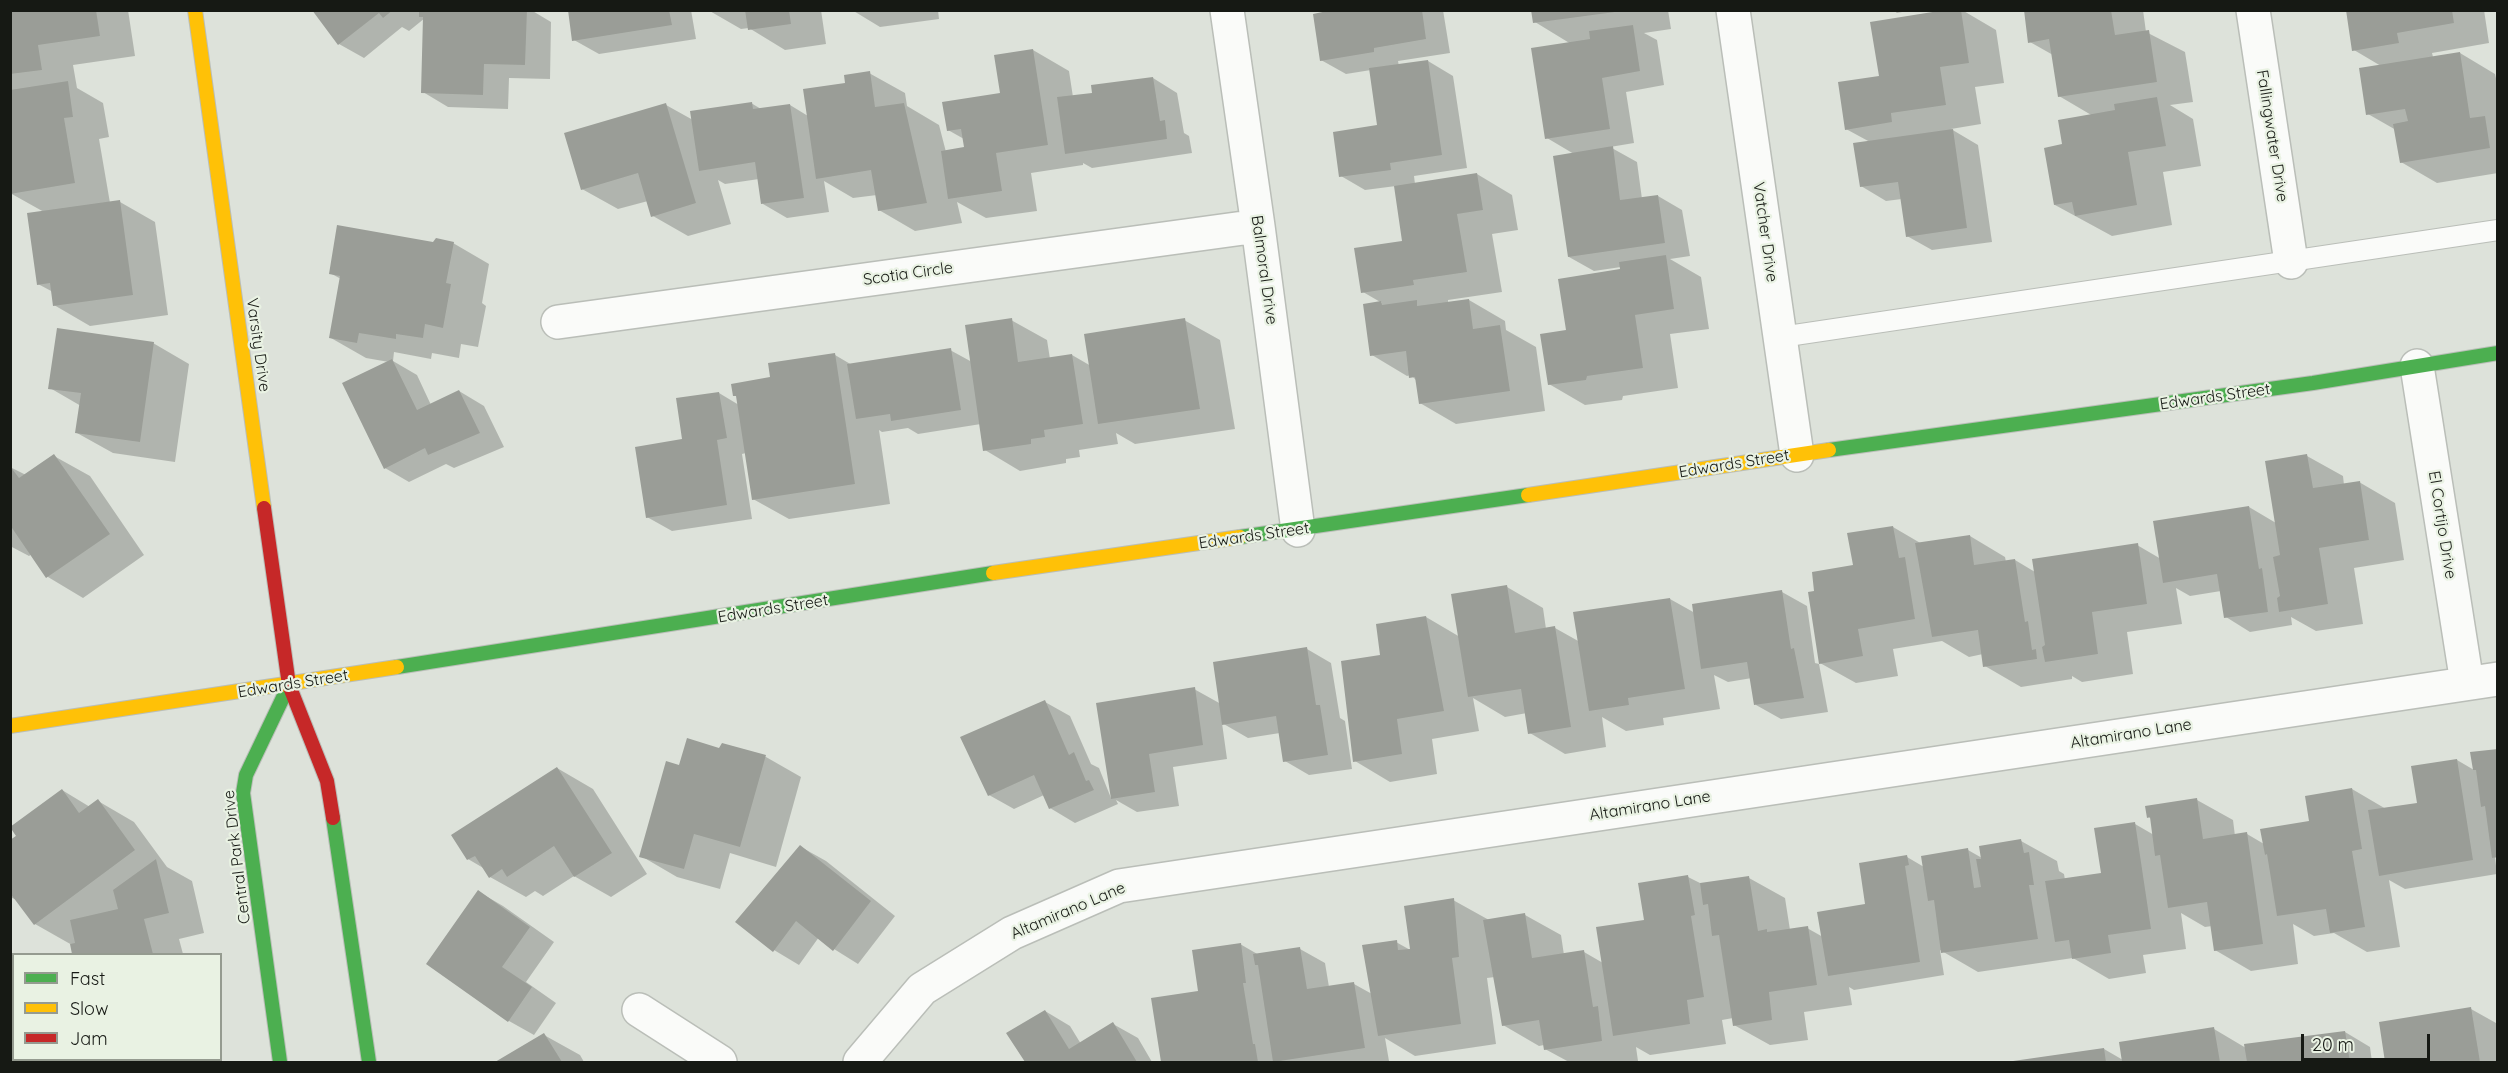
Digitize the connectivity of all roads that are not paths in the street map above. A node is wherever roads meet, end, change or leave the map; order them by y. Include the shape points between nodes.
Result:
1 (195, 10) edge
2 (1227, 10) edge
3 (1733, 10) edge
4 (2253, 10) edge
5 (1258, 226) junction
6 (2498, 230) edge
7 (2291, 262) junction
8 (558, 322) dead end
9 (1781, 337) junction
10 (2498, 353) edge
11 (2417, 366) junction
12 (1797, 454) junction
13 (1298, 530) junction
14 (2482, 681) edge
15 (289, 685) junction
16 (10, 726) edge
17 (639, 1010) dead end
18 (280, 1062) edge
19 (369, 1062) edge
20 (720, 1062) edge
21 (860, 1062) edge

1 - 15 main road, Varsity Drive
2 - 5 street, Balmoral Drive
3 - 9 street, Vatcher Drive
4 - 7 street, Fallingwater Drive
5 - 8 street, Scotia Circle
5 - 13 street, Balmoral Drive
6 - 7 lane
7 - 9 lane
9 - 12 street, Vatcher Drive
10 - 11 main road, Edwards Street
11 - 12 main road, Edwards Street
11 - 14 street, El Cortijo Drive
12 - 13 main road, Edwards Street
13 - 15 main road, Edwards Street via 949,580
14 - 21 street, Altamirano Lane via 1119,886 1012,933 922,989
15 - 16 main road, Edwards Street
15 - 18 main road, Central Park Drive via 246,775 243,793
15 - 19 main road via 327,782
17 - 20 street

